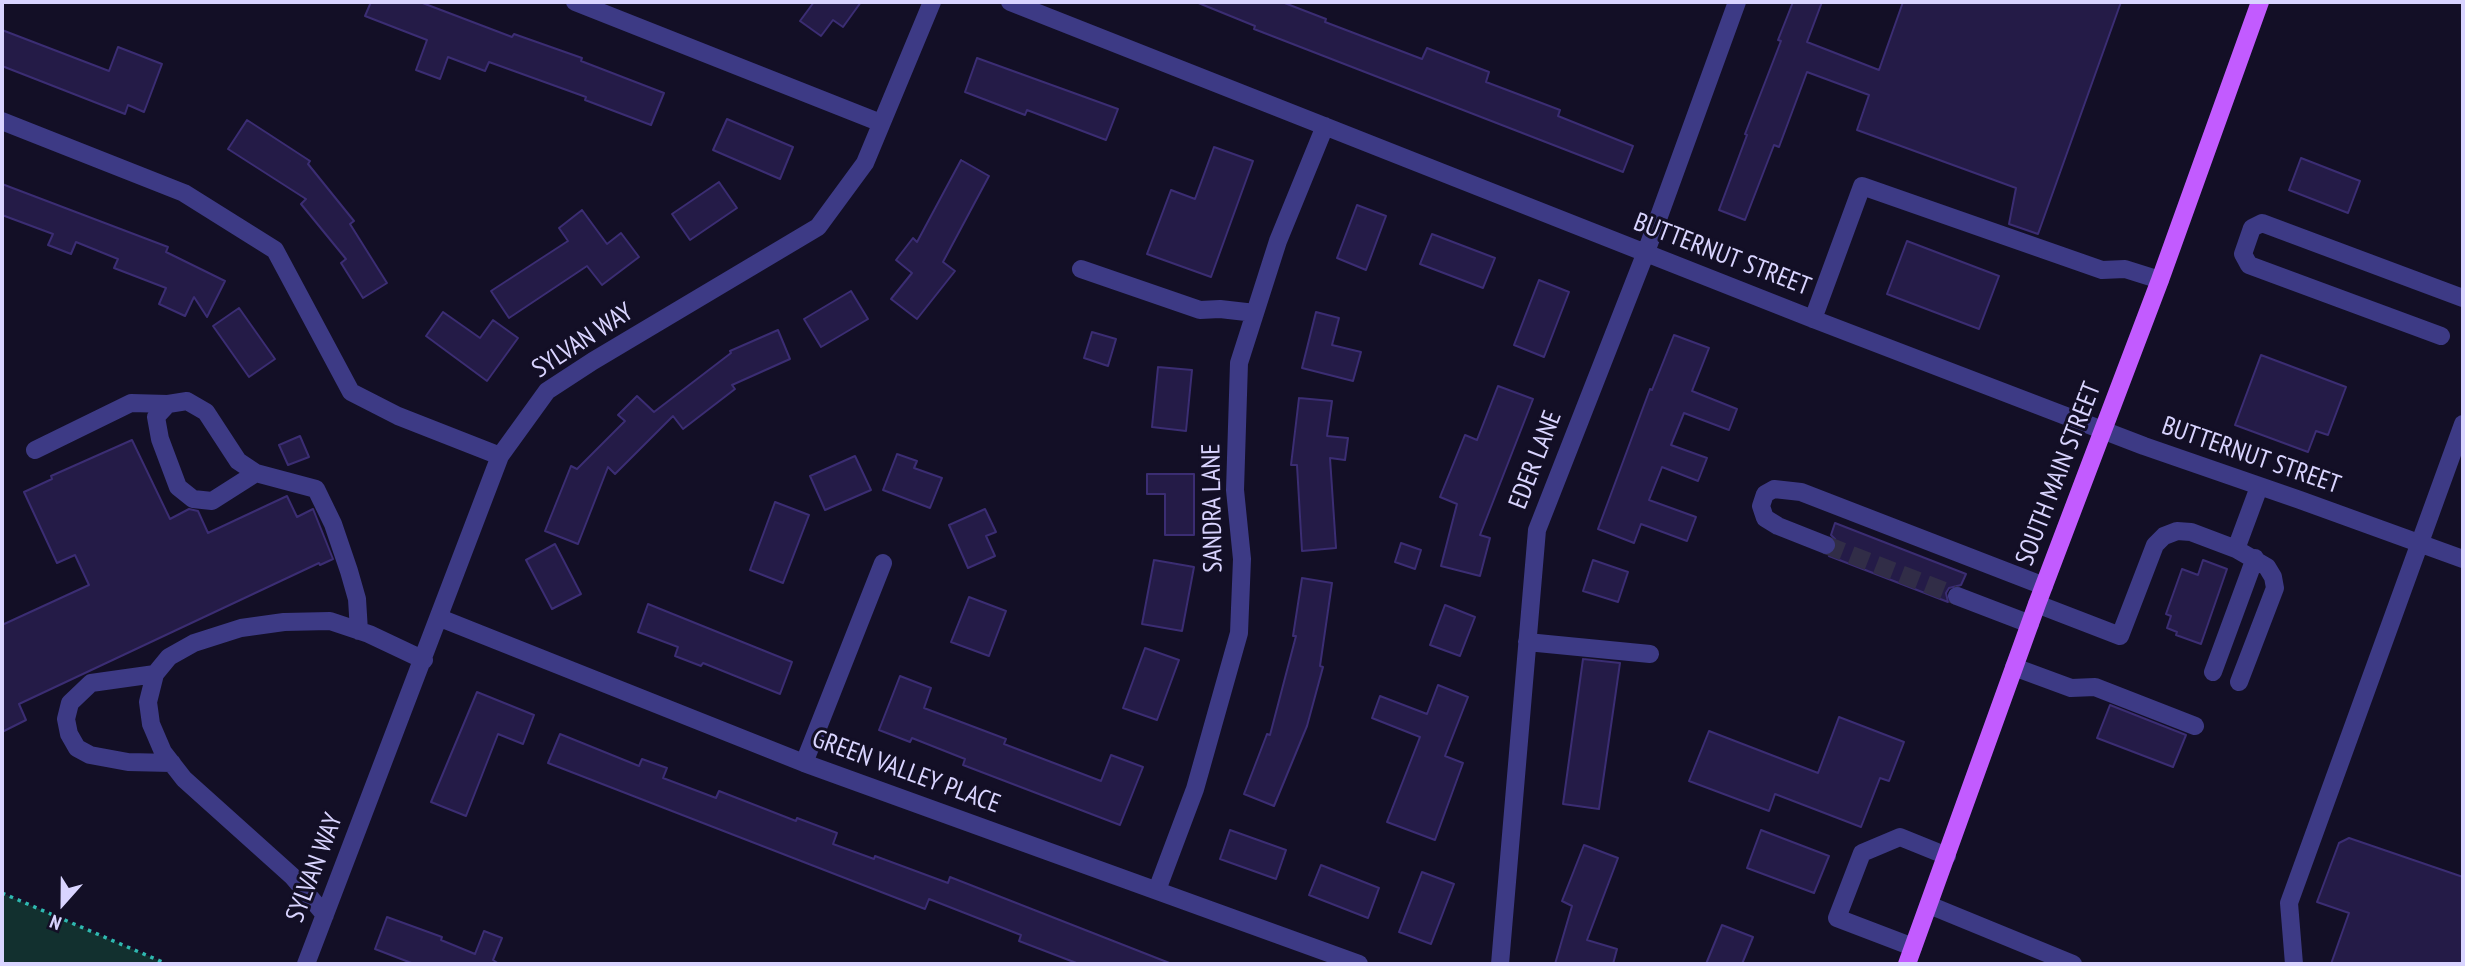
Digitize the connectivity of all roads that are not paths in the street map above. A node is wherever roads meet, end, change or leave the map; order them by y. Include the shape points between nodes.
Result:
1 (575, 2) edge
2 (932, 2) edge
3 (1010, 2) edge
4 (1737, 2) edge
5 (2260, 2) edge
6 (2, 121) edge
7 (881, 123) junction
8 (1325, 126) junction
9 (1646, 252) junction
10 (1081, 269) dead end
11 (2160, 280) junction
12 (2460, 297) edge
13 (1255, 313) junction
14 (1813, 319) junction
15 (2441, 336) dead end
16 (168, 404) junction
17 (2463, 424) edge
18 (2103, 430) junction
19 (35, 450) dead end
20 (500, 456) junction
21 (256, 472) junction
22 (2259, 487) junction
23 (2421, 544) junction
24 (1826, 545) tunnel mouth
25 (2236, 548) junction
26 (2255, 558) junction
27 (2463, 559) edge
28 (883, 563) dead end
29 (2044, 586) junction
30 (1957, 596) tunnel mouth
31 (2037, 604) junction
32 (440, 618) junction
33 (2030, 624) junction
34 (359, 631) junction
35 (1527, 642) junction
36 (1650, 654) dead end
37 (424, 660) junction
38 (2014, 667) junction
39 (2213, 672) dead end
40 (155, 674) junction
41 (2239, 682) dead end
42 (2195, 726) dead end
43 (172, 763) junction
44 (804, 763) junction
45 (1947, 856) junction
46 (1157, 890) junction
47 (1929, 905) junction
48 (325, 915) junction
49 (1913, 947) junction
50 (306, 964) edge
51 (1359, 964) edge
52 (1500, 964) edge
53 (1907, 964) edge
54 (2073, 964) edge
55 (2294, 964) edge

1 - 7 street
2 - 7 street, SYLVAN WAY
3 - 8 street, BUTTERNUT STREET
4 - 9 street, EDER LANE
5 - 11 main road, SOUTH MAIN STREET
6 - 20 street via 184,193 275,250 351,392 398,416
7 - 20 street, SYLVAN WAY via 865,163 818,227 547,391
8 - 9 street, BUTTERNUT STREET
8 - 13 street, SANDRA LANE via 1278,241
9 - 14 street, BUTTERNUT STREET
9 - 35 street, EDER LANE via 1537,530
10 - 13 street via 1200,310
11 - 14 street via 2124,270 2102,270 1862,186
11 - 18 main road, SOUTH MAIN STREET
12 - 15 street via 2262,223 2252,228 2243,254 2249,265
13 - 46 street, SANDRA LANE via 1239,363 1235,491 1242,559 1239,633 1195,789
14 - 18 street, BUTTERNUT STREET
16 - 19 street via 131,403
16 - 21 street via 187,401 206,412 238,461
16 - 21 street via 156,417 160,439 178,487 192,499 212,501
17 - 23 street
18 - 22 street, BUTTERNUT STREET
18 - 29 main road, SOUTH MAIN STREET
20 - 32 street, SYLVAN WAY
21 - 34 street via 316,489 349,571
22 - 23 street, BUTTERNUT STREET
22 - 25 street
23 - 27 street, BUTTERNUT STREET
23 - 55 street via 2289,903
24 - 29 street via 1765,518 1761,506 1765,494 1787,489
25 - 26 street
25 - 31 street via 2191,532 2164,536 2155,545 2120,636
26 - 39 street
26 - 41 street via 2267,567 2275,588
28 - 44 street
29 - 31 main road, SOUTH MAIN STREET
30 - 33 street
31 - 33 main road, SOUTH MAIN STREET
32 - 37 street, SYLVAN WAY
32 - 44 street, GREEN VALLEY PLACE
33 - 38 main road, SOUTH MAIN STREET
34 - 37 street
34 - 40 street via 330,621 241,628 194,643 169,657
35 - 36 street
35 - 52 street, EDER LANE
37 - 48 street, SYLVAN WAY
38 - 42 street via 2071,688 2095,687
38 - 45 main road, SOUTH MAIN STREET
40 - 43 street via 148,702 151,724
40 - 43 street via 91,684 70,703 66,719 77,748 90,755
43 - 48 street via 292,876
44 - 46 street, GREEN VALLEY PLACE
45 - 47 main road, SOUTH MAIN STREET
45 - 49 street via 1900,837 1862,853 1837,918
46 - 51 street, GREEN VALLEY PLACE
47 - 49 main road, SOUTH MAIN STREET
47 - 54 street
48 - 50 street, SYLVAN WAY
49 - 53 main road, SOUTH MAIN STREET

